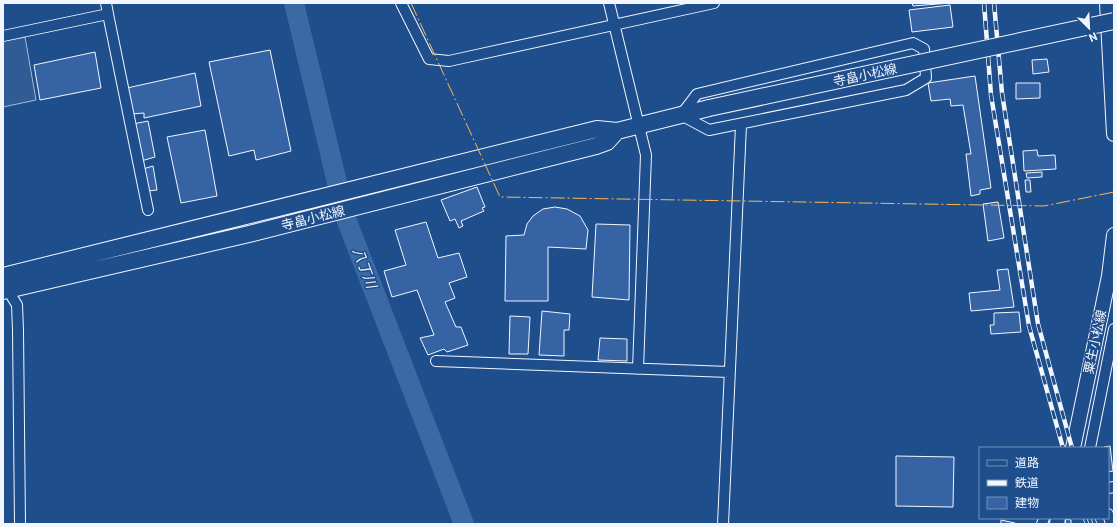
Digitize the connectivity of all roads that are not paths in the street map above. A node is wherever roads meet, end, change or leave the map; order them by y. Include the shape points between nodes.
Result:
1 (106, 3) edge
2 (401, 3) edge
3 (609, 3) edge
4 (714, 3) edge
5 (1108, 3) edge
6 (108, 14) junction
7 (1114, 21) edge
8 (614, 25) junction
9 (3, 36) edge
10 (1112, 45) edge
11 (681, 115) junction
12 (638, 125) junction
13 (740, 125) junction
14 (617, 130) junction
15 (1114, 134) edge
16 (148, 210) dead end
17 (1114, 235) edge
18 (4, 285) edge
19 (1114, 329) edge
20 (436, 361) dead end
21 (638, 369) junction
22 (730, 372) junction
23 (1073, 447) edge
24 (1090, 447) edge
25 (20, 524) edge
26 (724, 524) edge

1 - 6 street
2 - 8 street via 429,59 449,61
3 - 8 street
4 - 8 street
5 - 10 main road
6 - 9 street
6 - 16 street
7 - 11 main road, 寺畠小松線, bridge
8 - 12 street
10 - 15 main road
11 - 12 main road, 寺畠小松線
11 - 13 street via 709,130
11 - 13 street via 698,94 711,90 913,43 924,49 926,78 906,90
12 - 14 main road, 寺畠小松線
12 - 21 street via 646,155
13 - 22 street
14 - 18 main road, 寺畠小松線 via 597,129 245,216
14 - 18 main road, 寺畠小松線 via 607,142 596,146 461,181 249,234
17 - 23 main road, 粟生小松線 via 1109,276
18 - 25 street via 17,305
19 - 24 street
20 - 21 street
21 - 22 street
22 - 26 street

